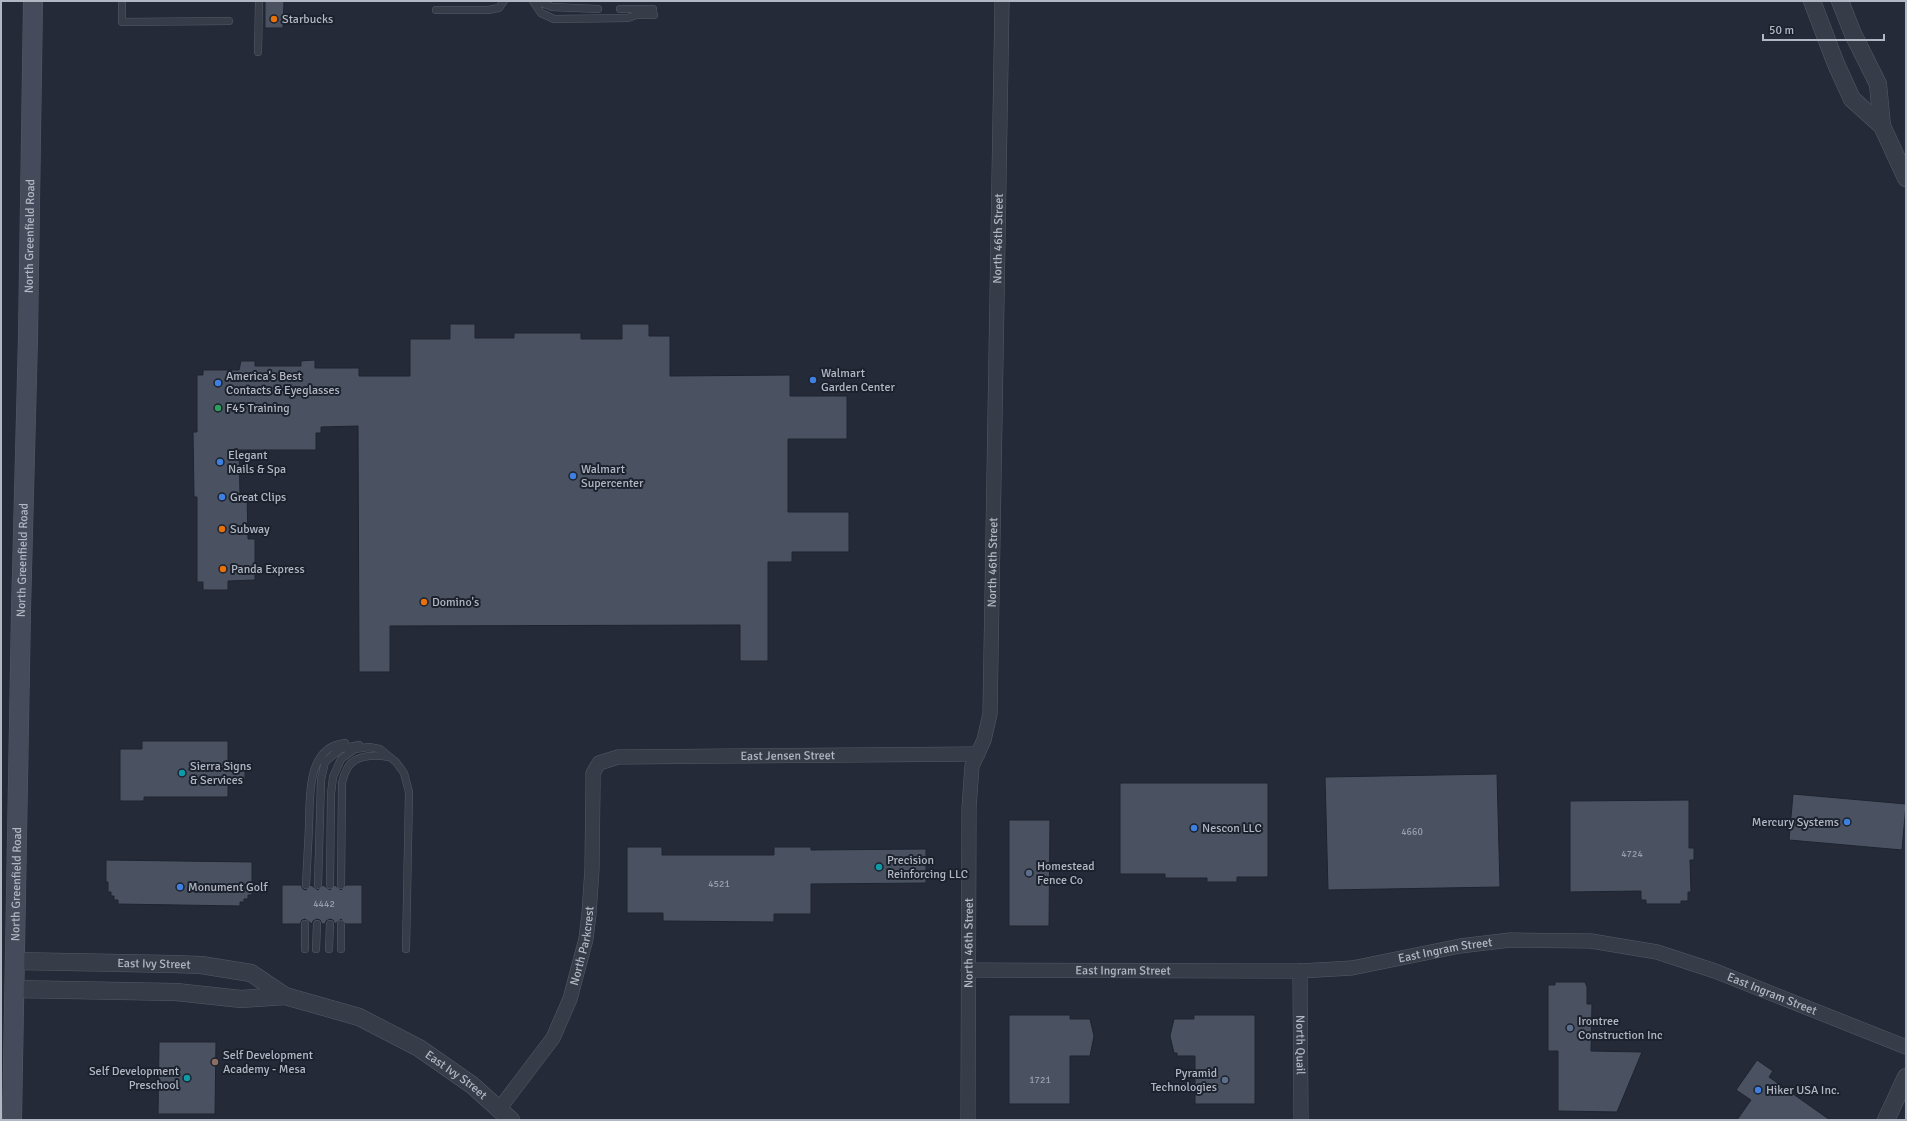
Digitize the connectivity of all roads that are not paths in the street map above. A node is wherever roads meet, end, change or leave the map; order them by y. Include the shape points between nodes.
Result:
1 (34, 1) edge
2 (122, 1) edge
3 (259, 1) edge
4 (504, 1) edge
5 (533, 1) edge
6 (537, 1) edge
7 (1002, 1) edge
8 (1812, 1) edge
9 (1840, 1) edge
10 (598, 9) dead end
11 (620, 9) dead end
12 (436, 10) dead end
13 (229, 22) dead end
14 (258, 52) dead end
15 (1882, 126) junction
16 (1906, 178) edge
17 (358, 744) junction
18 (369, 747) junction
19 (978, 754) junction
20 (390, 757) junction
21 (599, 763) joint
22 (306, 885) dead end
23 (318, 885) dead end
24 (330, 885) dead end
25 (341, 885) dead end
26 (305, 924) dead end
27 (317, 924) dead end
28 (330, 924) dead end
29 (341, 924) dead end
30 (406, 948) dead end
31 (305, 949) dead end
32 (316, 949) dead end
33 (329, 949) dead end
34 (341, 949) dead end
35 (15, 961) junction
36 (968, 970) junction
37 (1300, 971) junction
38 (14, 989) junction
39 (285, 996) junction
40 (1906, 1047) edge
41 (1906, 1077) edge
42 (505, 1114) edge
43 (12, 1120) edge
44 (968, 1120) edge
45 (1301, 1120) edge
46 (1886, 1120) edge

1 - 35 main road, North Greenfield Road
2 - 13 lane via 122,22
3 - 14 lane
4 - 12 lane via 499,8 488,10
5 - 11 lane via 540,13 554,18 628,18 654,12
6 - 10 lane via 552,7
7 - 19 street, North 46th Street via 990,714
8 - 15 street via 1852,99
9 - 15 street via 1878,84
15 - 16 street
17 - 18 lane
17 - 22 lane via 344,743 331,747 319,760 311,780
17 - 23 lane via 340,749 325,762 321,780
18 - 20 lane via 380,749
18 - 24 lane via 355,749 341,759 333,777
19 - 21 street, East Jensen Street via 618,757
19 - 36 street, North 46th Street via 972,766 969,808
20 - 25 lane via 365,756 348,767 342,783
20 - 30 lane via 404,773 409,792
21 - 42 street, North Parkcrest via 593,773 592,869 586,939 570,998 553,1038
26 - 31 lane
27 - 32 lane
28 - 33 lane
29 - 34 lane
35 - 38 main road, North Greenfield Road
35 - 39 street, East Ivy Street via 173,964 222,968 251,973
36 - 37 street, East Ingram Street
36 - 44 street, North 46th Street
37 - 40 street, East Ingram Street via 1352,968 1460,946 1510,940 1591,941 1657,952 1715,971
37 - 45 street, North Quail
38 - 39 street, East Ivy Street via 176,992 241,999
38 - 43 main road, North Greenfield Road
39 - 42 street, East Ivy Street via 359,1017 397,1035 442,1062
41 - 46 street

